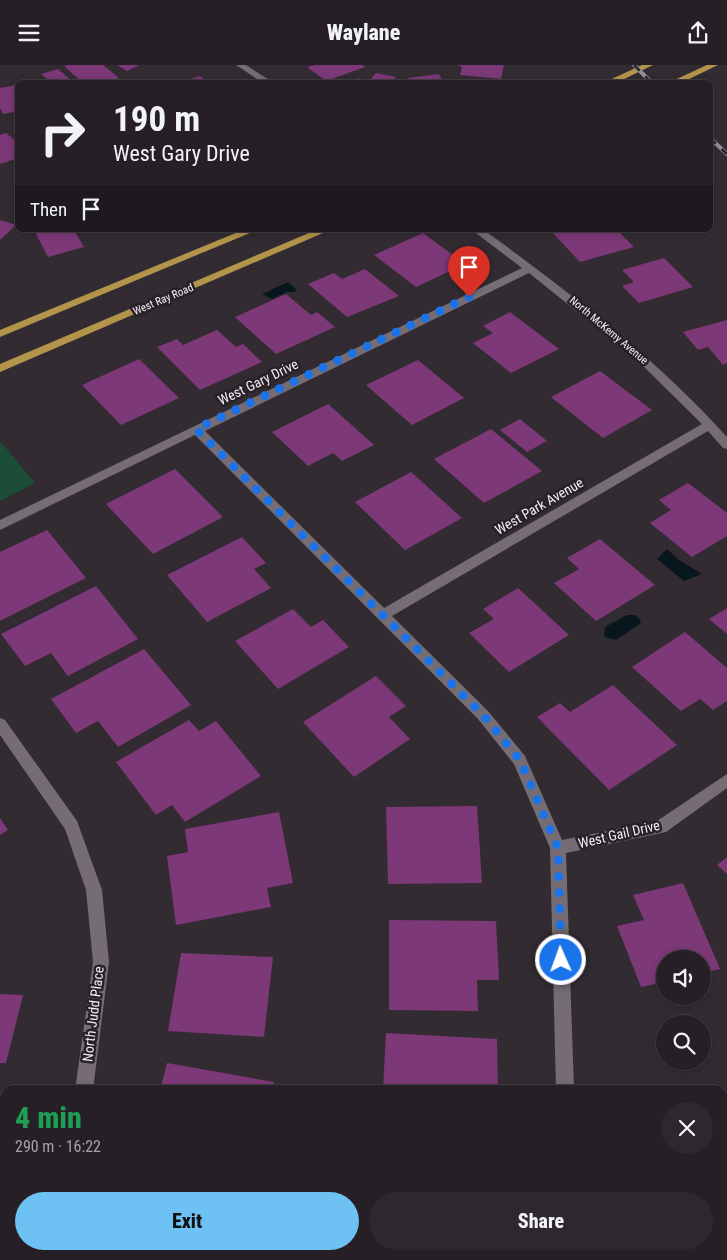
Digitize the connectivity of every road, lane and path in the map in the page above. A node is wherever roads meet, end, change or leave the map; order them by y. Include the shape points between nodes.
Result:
1 (240, 65) edge
2 (649, 65) edge
3 (714, 65) edge
4 (265, 80) edge
5 (614, 80) edge
6 (679, 80) edge
7 (247, 232) edge
8 (320, 232) edge
9 (480, 232) edge
10 (530, 268) junction
11 (0, 334) edge
12 (0, 368) edge
13 (709, 425) junction
14 (196, 429) junction
15 (727, 445) edge
16 (0, 525) edge
17 (384, 614) junction
18 (0, 724) edge
19 (727, 779) edge
20 (558, 848) junction
21 (85, 1085) edge
22 (565, 1085) edge

1 - 4 street
2 - 5 main road
3 - 6 main road
7 - 11 main road
8 - 12 main road, West Ray Road
9 - 10 street, North McKemy Avenue
10 - 13 street, North McKemy Avenue via 654,368
10 - 14 street, West Gary Drive
13 - 15 street, North McKemy Avenue
13 - 17 street, West Park Avenue
14 - 16 street, West Gary Drive
14 - 17 street
17 - 20 street via 483,715 520,760
18 - 21 street, North Judd Place via 72,826 94,890 100,962
19 - 20 street, West Gail Drive via 662,827
20 - 22 street

